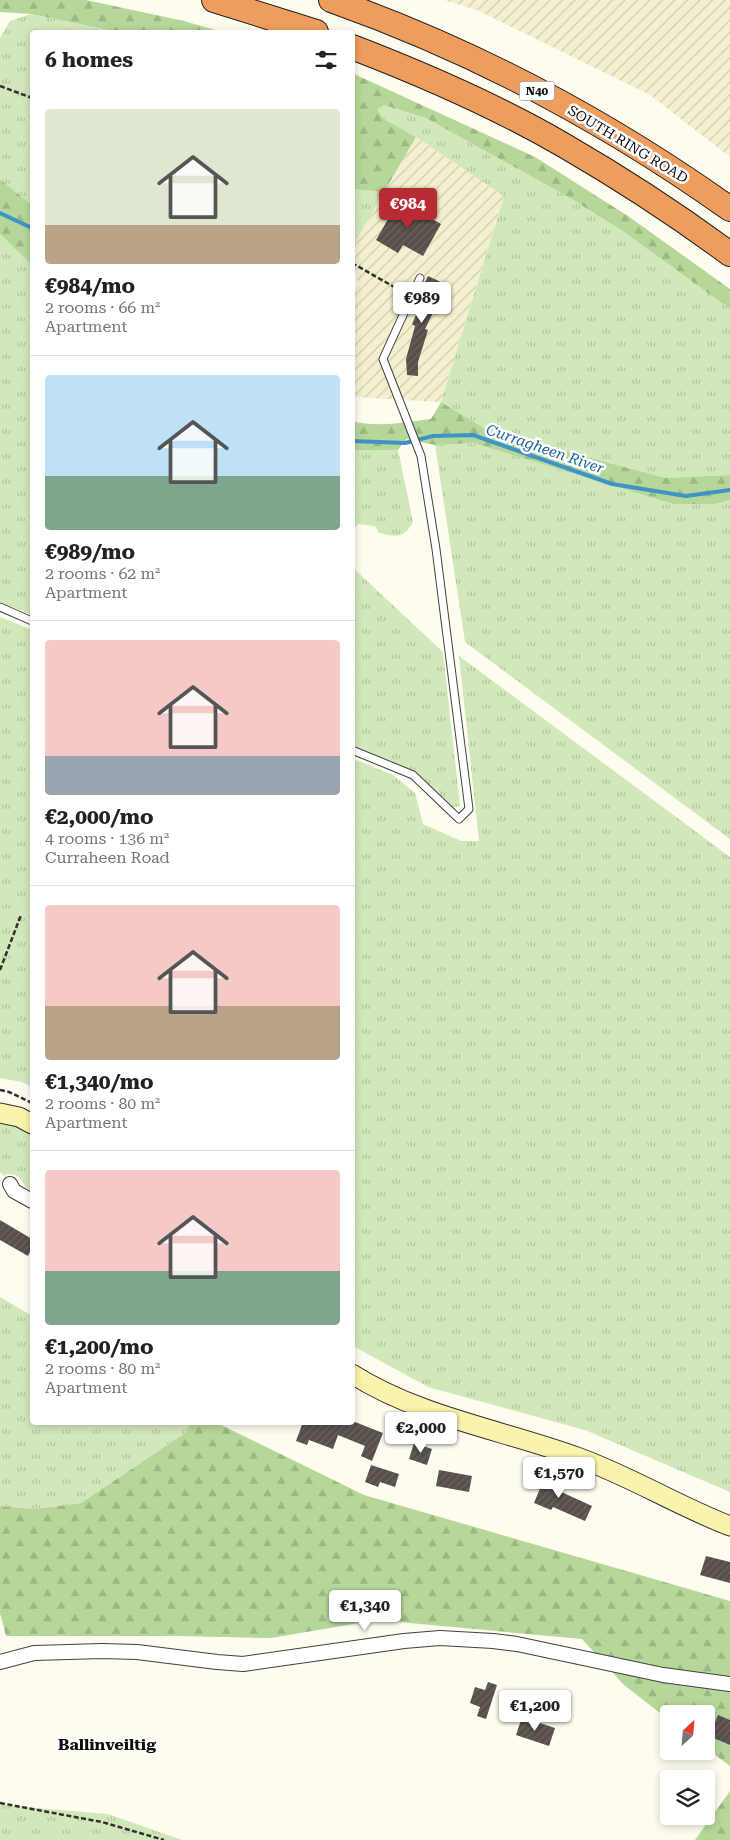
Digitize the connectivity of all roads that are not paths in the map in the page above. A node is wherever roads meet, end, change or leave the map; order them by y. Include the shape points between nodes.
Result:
1 (214, 0) edge
2 (331, 0) edge
3 (310, 30) edge
4 (355, 48) edge
5 (730, 210) edge
6 (730, 254) edge
7 (420, 278) dead end
8 (0, 608) edge
9 (30, 620) edge
10 (355, 751) edge
11 (0, 1113) edge
12 (30, 1123) edge
13 (10, 1184) dead end
14 (30, 1200) edge
15 (355, 1376) edge
16 (730, 1526) edge
17 (0, 1662) edge
18 (730, 1684) edge

1 - 3 highway
2 - 5 highway, SOUTH RING ROAD / N40 via 418,34 535,90 627,141
4 - 6 highway, N40 via 490,106 564,145 650,198
7 - 10 lane via 383,359 421,456 469,809 459,820 413,774
8 - 9 lane
11 - 12 street
13 - 14 street
15 - 16 street via 430,1410 610,1470
17 - 18 street via 34,1653 102,1651 243,1664 404,1640 440,1638 517,1644 663,1675

